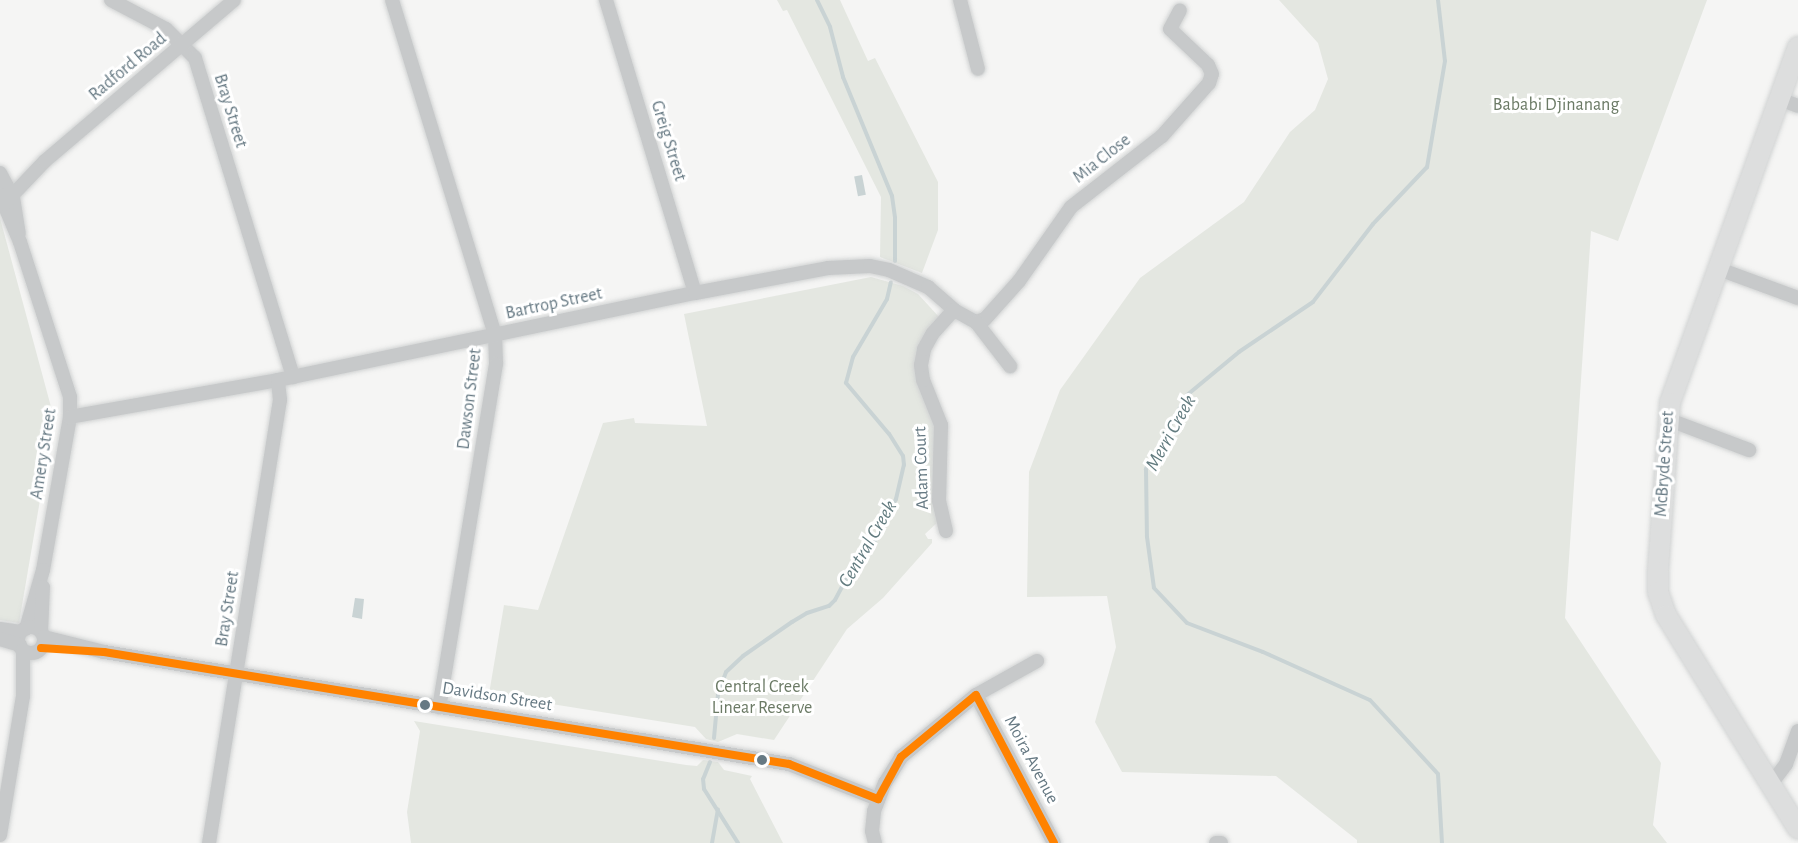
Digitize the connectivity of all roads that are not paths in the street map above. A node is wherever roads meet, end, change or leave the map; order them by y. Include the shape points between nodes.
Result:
1 (111, 0) edge
2 (234, 0) edge
3 (392, 0) edge
4 (606, 0) edge
5 (960, 0) edge
6 (1180, 10) dead end
7 (182, 45) junction
8 (1798, 47) edge
9 (978, 69) dead end
10 (1779, 99) junction
11 (1798, 106) edge
12 (45, 161) junction
13 (2, 179) edge
14 (5, 198) edge
15 (1719, 270) junction
16 (695, 293) junction
17 (1798, 298) edge
18 (954, 310) junction
19 (976, 322) junction
20 (495, 334) junction
21 (1010, 366) dead end
22 (293, 377) junction
23 (278, 380) junction
24 (70, 417) junction
25 (1667, 419) junction
26 (1749, 450) dead end
27 (946, 531) dead end
28 (43, 570) junction
29 (0, 629) edge
30 (0, 639) edge
31 (22, 639) junction
32 (41, 642) junction
33 (1036, 662) dead end
34 (236, 673) junction
35 (976, 694) junction
36 (22, 696) junction
37 (439, 707) junction
38 (1798, 731) edge
39 (1771, 784) junction
40 (878, 799) junction
41 (1798, 829) edge
42 (0, 835) edge
43 (209, 843) edge
44 (874, 843) edge
45 (1054, 843) edge

1 - 7 street, Bray Street via 166,29
2 - 7 street, Radford Road
3 - 20 street, Dawson Street
4 - 16 street, Greig Street
5 - 9 street
6 - 19 street, Mia Close via 1167,29 1208,65 1212,74 1209,83 1162,136 1071,207 1018,281 985,319
7 - 12 street, Radford Road
7 - 22 street, Bray Street via 195,58
8 - 10 street, McBryde Street
10 - 11 street
10 - 15 street, McBryde Street
12 - 13 street, Radford Road
12 - 14 street, Radford Road
13 - 14 street, Amery Street
14 - 24 street, Amery Street via 70,397
15 - 17 street
15 - 25 street, McBryde Street
16 - 18 street, Bartrop Street via 828,268 870,266 928,287
16 - 20 street, Bartrop Street
18 - 19 street, Bartrop Street
18 - 27 street, Adam Court via 924,348 921,365 941,425 939,501
19 - 21 street, Bartrop Street
20 - 22 street, Bartrop Street
20 - 37 street, Dawson Street via 496,364
22 - 23 street, Bartrop Street
23 - 24 street, Bartrop Street
23 - 34 street, Bray Street via 280,400
24 - 28 street, Amery Street
25 - 26 street
25 - 39 street, McBryde Street via 1658,572 1660,602
28 - 31 street, Amery Street
28 - 32 street, Amery Street
29 - 31 street
30 - 31 street
31 - 32 street via 30,653
31 - 32 street via 34,628
31 - 36 street, Amery Street
32 - 34 street, Davidson Street
32 - 36 street, Amery Street
33 - 35 street
34 - 37 street, Davidson Street
34 - 43 street, Bray Street
35 - 40 street via 910,747
35 - 45 street, Moira Avenue
36 - 42 street, Amery Street
37 - 40 street, Davidson Street via 789,764
38 - 39 street via 1786,764
39 - 41 street, McBryde Street
40 - 44 street via 873,820

